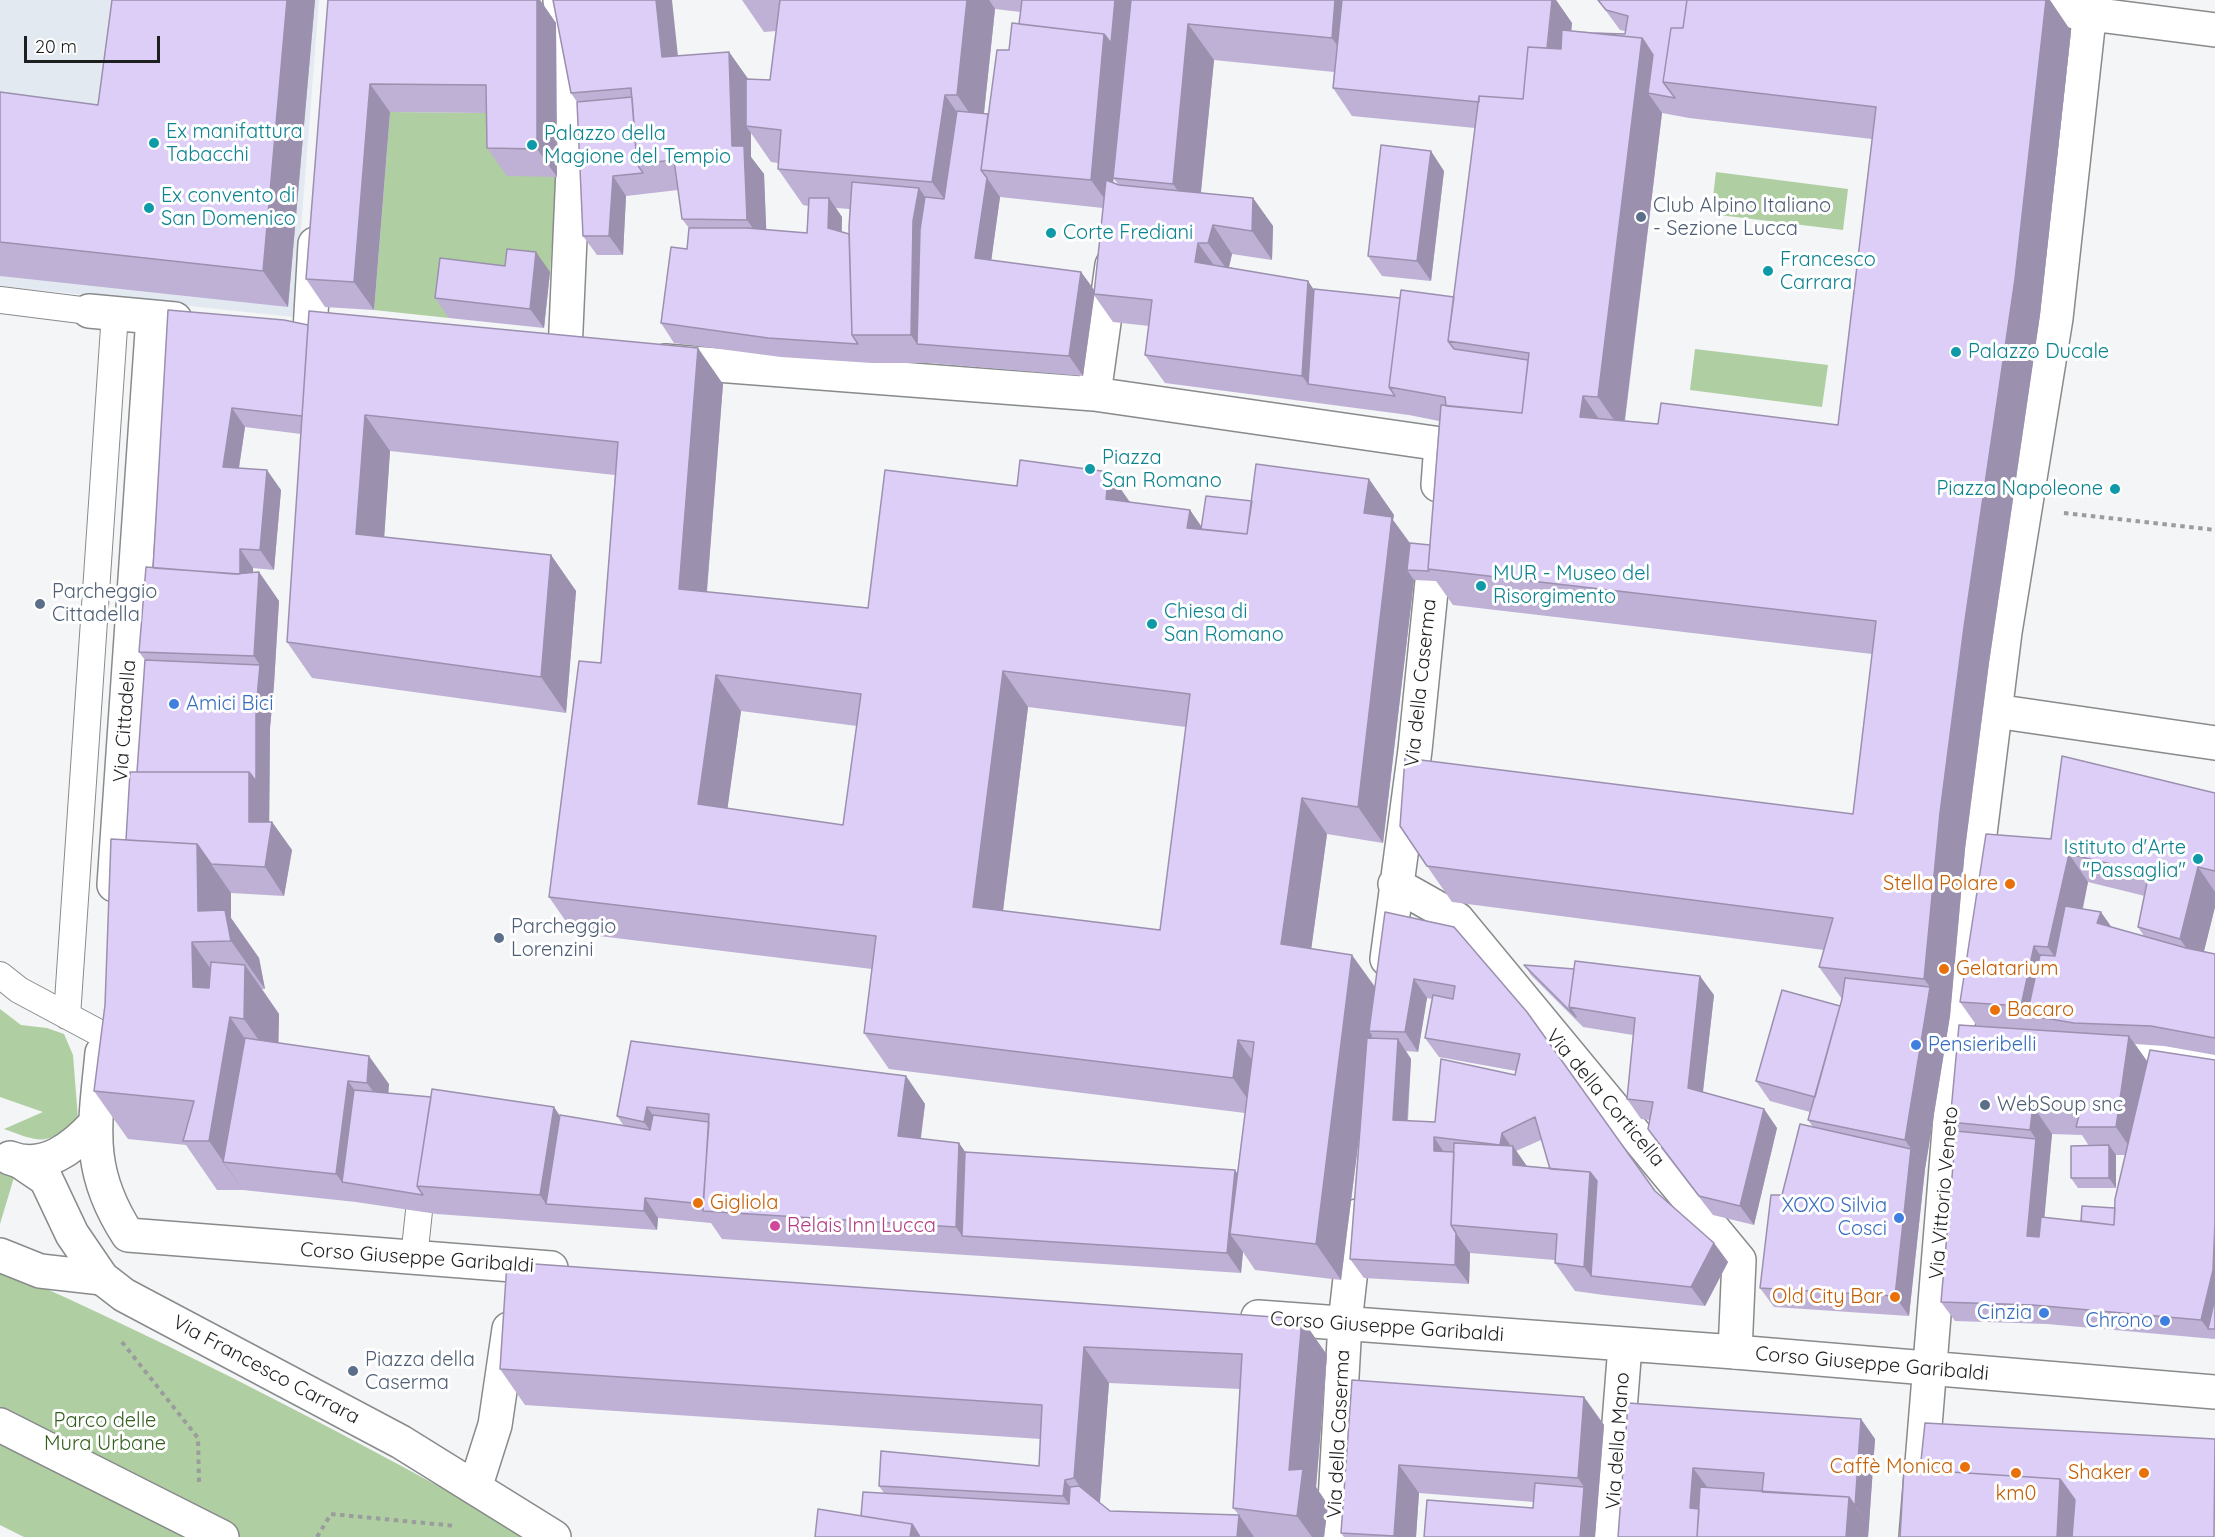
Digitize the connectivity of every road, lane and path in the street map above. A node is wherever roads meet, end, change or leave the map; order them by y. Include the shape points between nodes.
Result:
1 (560, 0) edge
2 (2035, 2) edge
3 (2090, 7) edge
4 (2215, 30) edge
5 (317, 213) edge
6 (1115, 241) edge
7 (0, 300) edge
8 (102, 312) junction
9 (153, 317) junction
10 (209, 322) edge
11 (276, 328) edge
12 (310, 331) junction
13 (345, 334) edge
14 (530, 350) edge
15 (565, 352) junction
16 (599, 355) edge
17 (633, 358) edge
18 (1094, 394) junction
19 (2025, 509) junction
20 (1437, 512) edge
21 (2215, 530) edge
22 (1432, 581) edge
23 (1995, 711) junction
24 (2215, 743) edge
25 (1395, 884) junction
26 (111, 915) edge
27 (0, 975) edge
28 (1383, 989) edge
29 (106, 999) edge
30 (67, 1016) junction
31 (103, 1035) junction
32 (1956, 1044) junction
33 (1991, 1046) edge
34 (2073, 1052) edge
35 (2215, 1069) edge
36 (95, 1124) junction
37 (11, 1158) edge
38 (1361, 1186) edge
39 (419, 1211) edge
40 (128, 1235) junction
41 (82, 1249) junction
42 (0, 1255) edge
43 (414, 1258) junction
44 (518, 1266) junction
45 (577, 1270) edge
46 (102, 1278) junction
47 (1227, 1315) edge
48 (1345, 1323) junction
49 (1625, 1346) junction
50 (1735, 1352) junction
51 (1929, 1369) junction
52 (2215, 1392) edge
53 (0, 1425) edge
54 (475, 1488) junction
55 (458, 1526) dead end
56 (211, 1532) edge
57 (317, 1537) edge
58 (554, 1537) edge
59 (1333, 1537) edge
60 (1610, 1537) edge
61 (1916, 1537) edge

1 - 15 street via 571,70 574,147
2 - 3 street via 2075,12
3 - 4 street
3 - 19 street via 2056,318
5 - 12 street
6 - 18 street
7 - 8 lane
8 - 9 street
8 - 30 lane
9 - 10 street
9 - 26 street, Via Cittadella
11 - 12 street
12 - 13 street
14 - 15 street
15 - 16 street
17 - 18 street
18 - 20 street via 1441,444
19 - 21 path
19 - 23 street
22 - 25 street, Via della Caserma via 1432,692
23 - 24 street
23 - 32 street, Via Vittorio Veneto
25 - 28 street, Via della Caserma
25 - 50 street, Via della Corticella via 1457,919 1739,1260
27 - 30 lane
29 - 31 street
30 - 31 lane
31 - 36 street
32 - 33 street
32 - 51 street, Via Vittorio Veneto
34 - 35 street via 2132,1056
36 - 37 street via 65,1152 43,1160
36 - 40 street via 97,1171 113,1212
37 - 41 street, Via Francesco Carrara via 46,1179
38 - 48 street, Via della Caserma
39 - 43 lane
40 - 41 street, Corso Giuseppe Garibaldi via 105,1237
40 - 43 street, Corso Giuseppe Garibaldi
41 - 46 street, Via Francesco Carrara
42 - 46 street via 40,1271
43 - 44 street, Corso Giuseppe Garibaldi
44 - 45 street, Corso Giuseppe Garibaldi
44 - 54 street via 495,1425
46 - 54 street, Via Francesco Carrara via 124,1295 401,1442
46 - 56 path via 123,1346 198,1438
47 - 48 street, Corso Giuseppe Garibaldi
48 - 49 street, Corso Giuseppe Garibaldi
48 - 59 street, Via della Caserma
49 - 50 street, Corso Giuseppe Garibaldi
49 - 60 street, Via della Mano
50 - 51 street, Corso Giuseppe Garibaldi
51 - 52 street, Corso Giuseppe Garibaldi
51 - 61 street, Via Vittorio Veneto
53 - 56 street
54 - 58 street, Via Francesco Carrara
55 - 57 path via 331,1514

